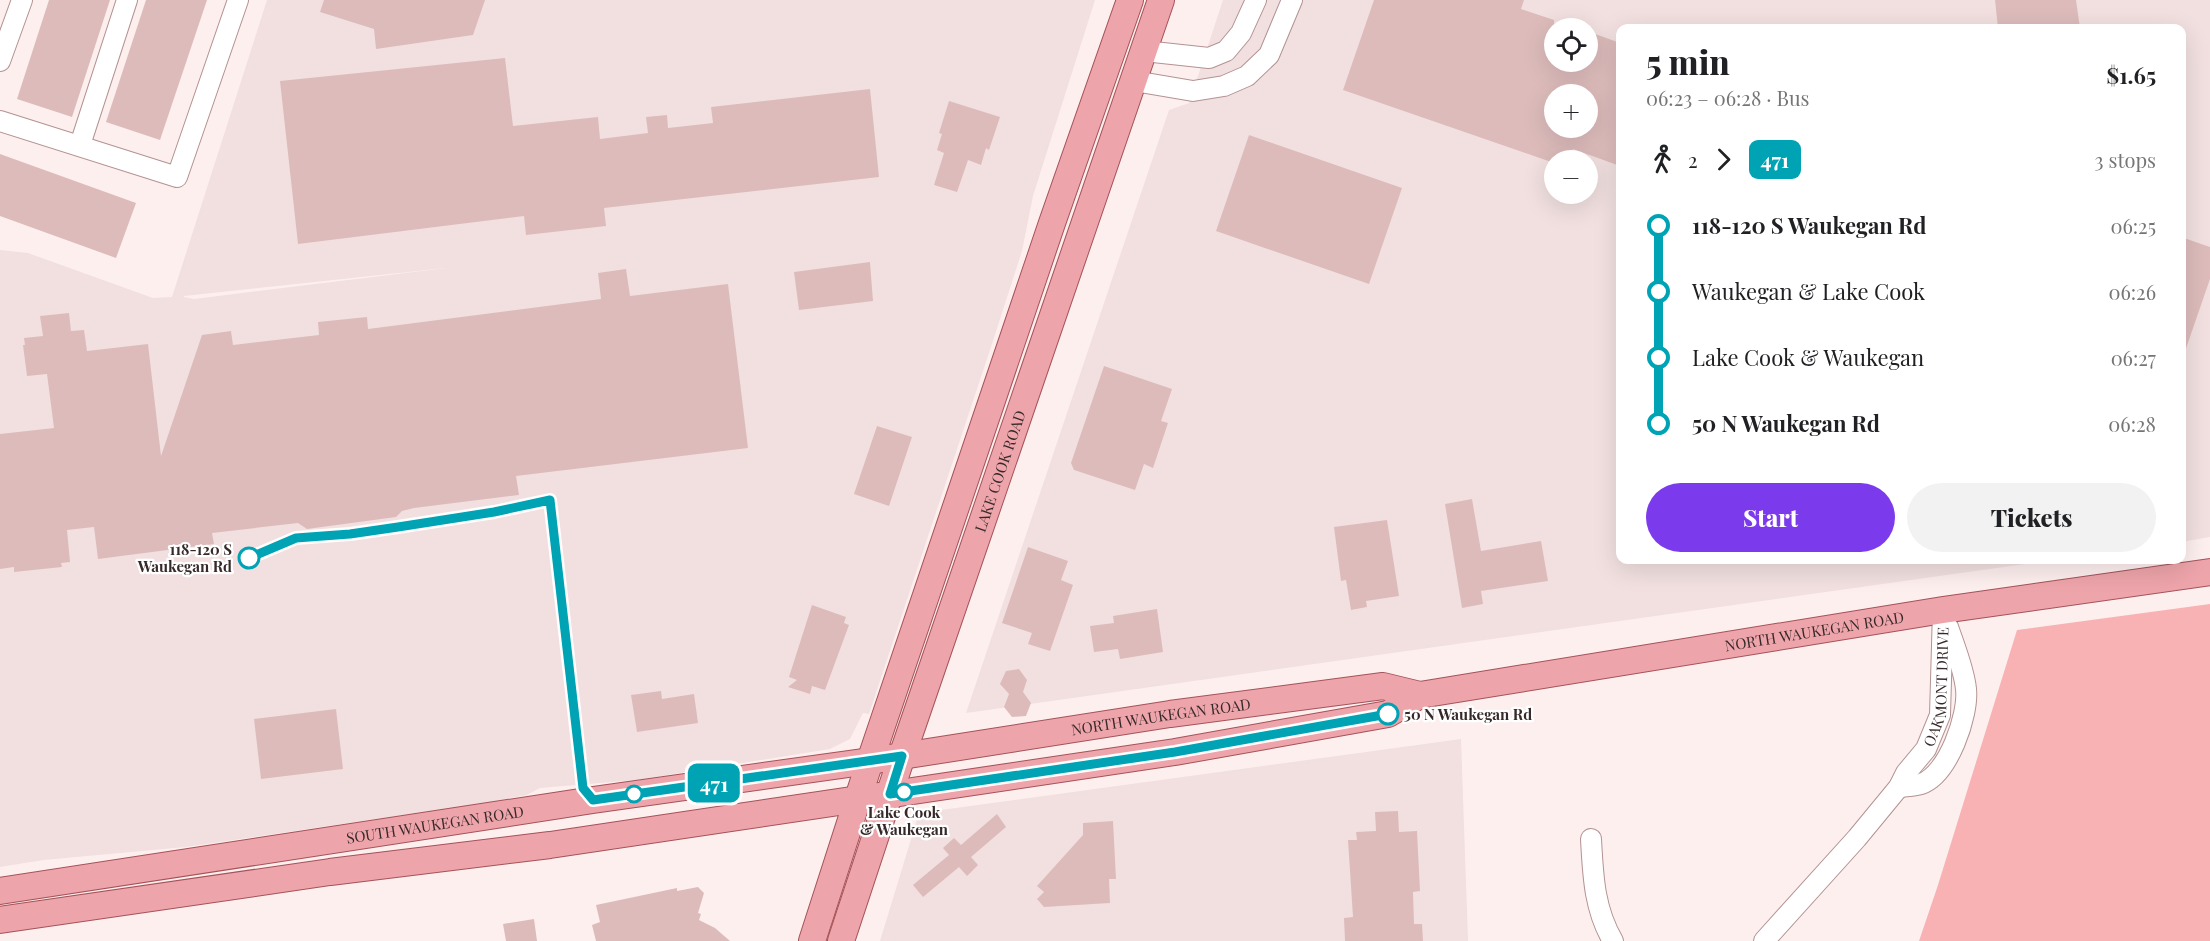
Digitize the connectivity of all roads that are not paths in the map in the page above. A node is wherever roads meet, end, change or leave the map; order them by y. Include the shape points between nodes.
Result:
1 (22, 0) edge
2 (127, 0) edge
3 (238, 0) edge
4 (1130, 0) edge
5 (1161, 0) edge
6 (1256, 0) edge
7 (1292, 0) edge
8 (1144, 51) junction
9 (0, 61) edge
10 (1134, 81) junction
11 (0, 121) edge
12 (80, 146) junction
13 (2210, 572) edge
14 (1943, 610) junction
15 (1420, 695) junction
16 (902, 756) junction
17 (870, 761) junction
18 (890, 794) junction
19 (858, 799) junction
20 (1591, 839) dead end
21 (0, 891) edge
22 (0, 920) edge
23 (812, 941) edge
24 (841, 941) edge
25 (1613, 941) edge
26 (1764, 941) edge

1 - 9 street
2 - 12 street
3 - 12 street via 177,177
4 - 17 main road, LAKE COOK ROAD
5 - 8 main road, LAKE COOK ROAD
6 - 8 street via 1242,33 1226,51 1209,58
7 - 10 street via 1269,55 1247,76 1224,86 1193,92
8 - 10 main road, LAKE COOK ROAD
10 - 16 main road, LAKE COOK ROAD
11 - 12 street
13 - 14 main road, NORTH WAUKEGAN ROAD
14 - 15 main road, NORTH WAUKEGAN ROAD
14 - 26 street, OAKMONT DRIVE via 1966,688 1965,710 1944,766 1923,784 1899,787
15 - 16 main road, NORTH WAUKEGAN ROAD via 1383,686
15 - 18 main road, NORTH WAUKEGAN ROAD via 1388,714 1175,752
16 - 17 main road, NORTH WAUKEGAN ROAD
16 - 18 main road, LAKE COOK ROAD
17 - 19 main road, LAKE COOK ROAD
17 - 21 main road, SOUTH WAUKEGAN ROAD
18 - 19 main road, NORTH WAUKEGAN ROAD
18 - 24 main road, LAKE COOK ROAD
19 - 22 main road
19 - 23 main road, LAKE COOK ROAD
20 - 25 street via 1597,902

